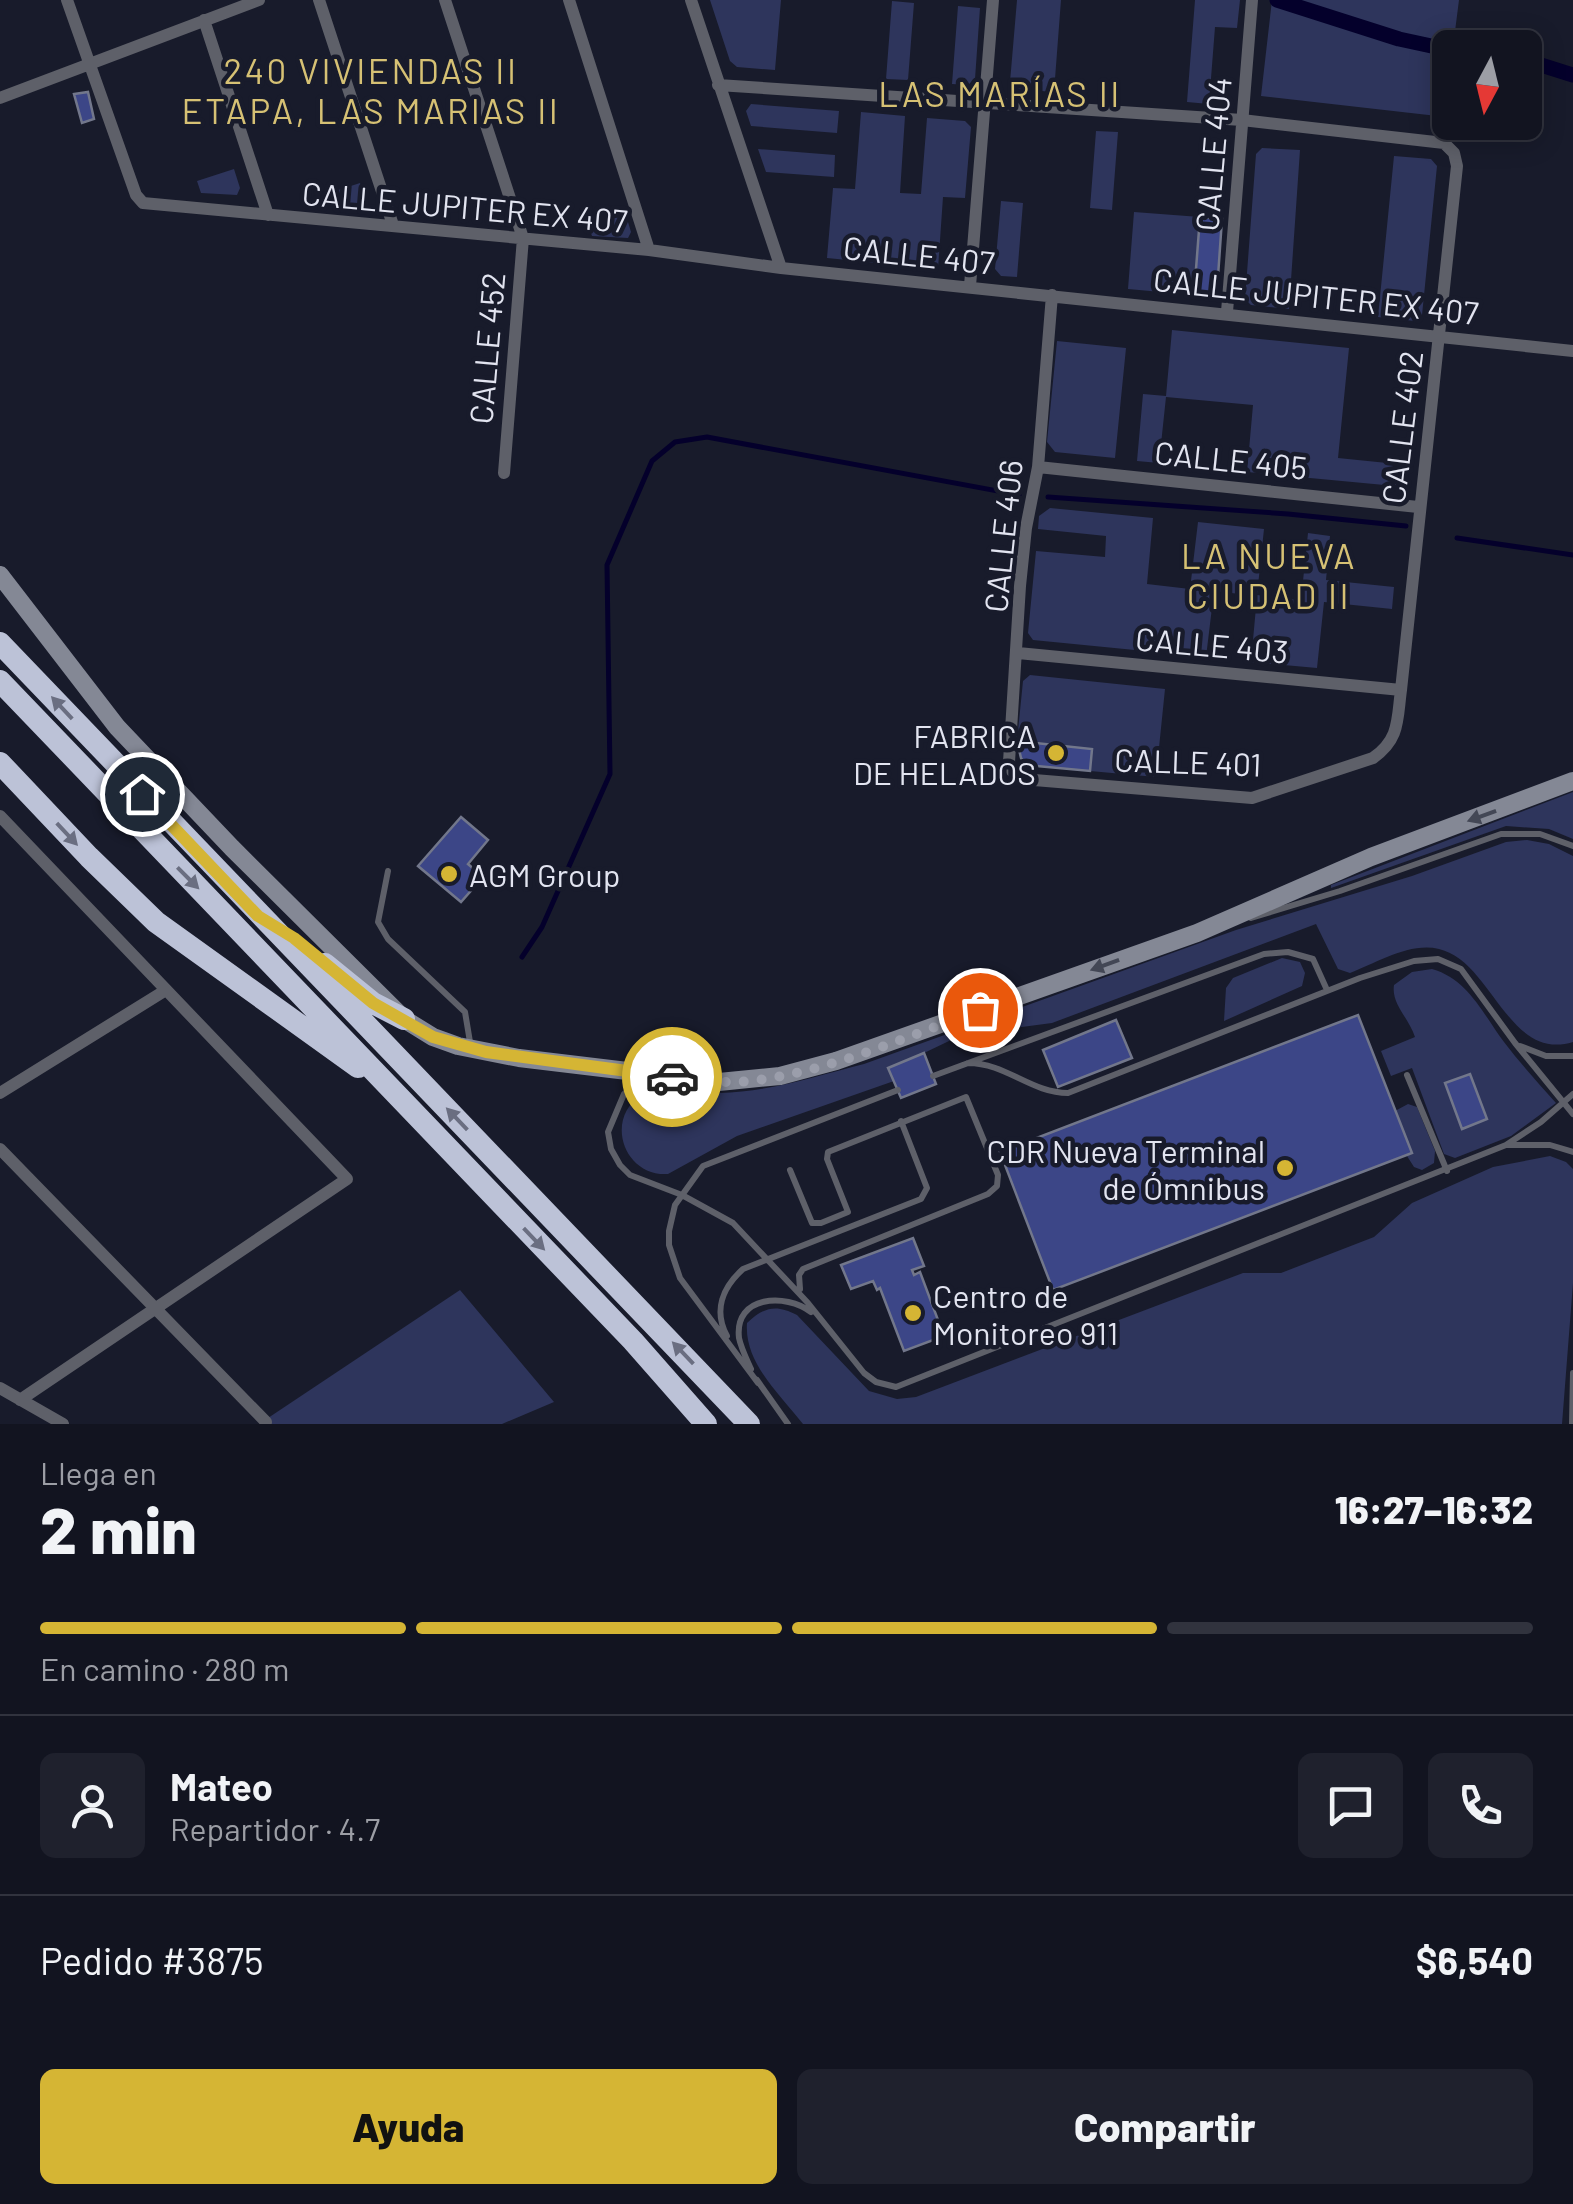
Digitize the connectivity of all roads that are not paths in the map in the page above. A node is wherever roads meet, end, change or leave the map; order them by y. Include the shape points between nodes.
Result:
1 (67, 0) edge
2 (258, 0) edge
3 (318, 0) edge
4 (445, 0) edge
5 (569, 0) edge
6 (691, 0) edge
7 (993, 0) edge
8 (1252, 0) edge
9 (230, 5) edge
10 (204, 20) junction
11 (91, 65) junction
12 (718, 85) junction
13 (0, 98) edge
14 (984, 102) junction
15 (1242, 120) junction
16 (268, 215) junction
17 (393, 225) junction
18 (523, 238) junction
19 (649, 250) junction
20 (781, 268) junction
21 (970, 286) junction
22 (1052, 295) junction
23 (1227, 312) junction
24 (1439, 336) junction
25 (1573, 351) edge
26 (1038, 467) junction
27 (504, 473) dead end
28 (1418, 507) junction
29 (0, 575) edge
30 (0, 643) edge
31 (1018, 653) junction
32 (0, 681) edge
33 (1401, 690) junction
34 (1395, 735) joint
35 (0, 763) edge
36 (1022, 779) joint
37 (1573, 781) edge
38 (0, 816) edge
39 (1573, 846) edge
40 (388, 871) dead end
41 (258, 916) junction
42 (1197, 933) junction
43 (166, 990) junction
44 (1327, 990) junction
45 (404, 1019) junction
46 (1514, 1043) junction
47 (471, 1049) junction
48 (1573, 1056) edge
49 (968, 1063) junction
50 (1408, 1075) dead end
51 (652, 1076) junction
52 (933, 1076) dead end
53 (898, 1090) dead end
54 (0, 1093) edge
55 (1573, 1094) edge
56 (398, 1095) junction
57 (1563, 1104) junction
58 (1573, 1114) edge
59 (901, 1120) junction
60 (1506, 1146) junction
61 (0, 1148) edge
62 (1573, 1152) edge
63 (790, 1170) dead end
64 (1447, 1171) junction
65 (682, 1195) junction
66 (768, 1258) junction
67 (808, 1303) junction
68 (156, 1308) junction
69 (820, 1318) junction
70 (1573, 1373) edge
71 (663, 1374) junction
72 (758, 1382) junction
73 (0, 1388) edge
74 (20, 1400) junction
75 (266, 1422) edge
76 (63, 1424) edge
77 (683, 1424) edge
78 (706, 1424) edge
79 (749, 1424) edge
80 (788, 1424) edge
81 (1572, 1424) edge

1 - 11 street
2 - 9 street
3 - 17 street
4 - 18 street, CALLE 452
5 - 19 street
6 - 12 street
7 - 14 street
8 - 15 street, CALLE 404
9 - 10 street
10 - 11 street
10 - 16 street
11 - 13 street
11 - 16 street, CALLE JUPITER EX 407 via 142,203
12 - 14 street
12 - 20 street
14 - 15 street
14 - 21 street
15 - 23 street, CALLE 404
15 - 24 street, CALLE 402 via 1432,140 1454,153
16 - 17 street, CALLE JUPITER EX 407
17 - 18 street, CALLE JUPITER EX 407
18 - 19 street, CALLE JUPITER EX 407
18 - 27 street, CALLE 452
19 - 20 street, CALLE JUPITER EX 407
20 - 21 street, CALLE 407
21 - 22 street, CALLE 407
22 - 23 street, CALLE JUPITER EX 407
22 - 26 street, CALLE 406
23 - 24 street, CALLE JUPITER EX 407
24 - 25 street, CALLE JUPITER EX 407
24 - 28 street, CALLE 402
26 - 28 street, CALLE 405
26 - 31 street, CALLE 406 via 1026,528
28 - 33 street, CALLE 402
29 - 45 street via 117,727
41 -> 30 highway
31 - 33 street, CALLE 403
31 - 36 street, CALLE 406 via 1008,762
32 -> 56 highway
33 - 34 street, CALLE 402
34 - 36 street, CALLE 401 via 1373,758 1252,798
35 -> 56 highway via 156,922
37 -> 42 street via 1371,857
38 - 43 street
39 - 42 lane via 1540,834 1501,834
40 - 47 lane via 378,922 466,1012
41 - 45 highway
79 -> 41 highway
42 -> 51 street via 780,1076 719,1082
43 - 54 street
43 - 68 street via 347,1179
44 - 46 lane via 1414,961 1449,961 1479,990
44 - 49 lane via 1068,1094 998,1066
44 - 49 lane via 1313,960 1264,954
45 - 47 street
46 - 48 lane via 1546,1056
46 - 57 lane
47 - 51 street
49 - 52 lane
50 - 64 lane
51 - 65 lane via 624,1094 608,1132 611,1149 630,1175
53 - 65 lane via 704,1166
55 - 57 lane
56 -> 71 highway
57 - 58 lane
57 - 60 lane
59 - 63 lane via 828,1152 848,1212 812,1223
59 - 66 lane via 926,1194
59 - 67 lane via 966,1096 998,1175 996,1186 803,1268 798,1286
60 - 62 lane
60 - 64 lane
61 - 68 street
64 - 69 lane via 896,1387 864,1373
65 - 66 lane via 733,1223
65 - 72 lane via 668,1232 672,1260
66 - 67 lane
66 - 72 lane via 743,1269 720,1301 721,1324
67 - 69 lane
68 - 74 street
68 - 75 street
69 - 72 lane via 792,1301 762,1300 750,1308 739,1336
70 - 81 lane
71 - 77 highway
71 - 78 highway
72 - 80 lane
73 - 74 street
74 - 76 street

